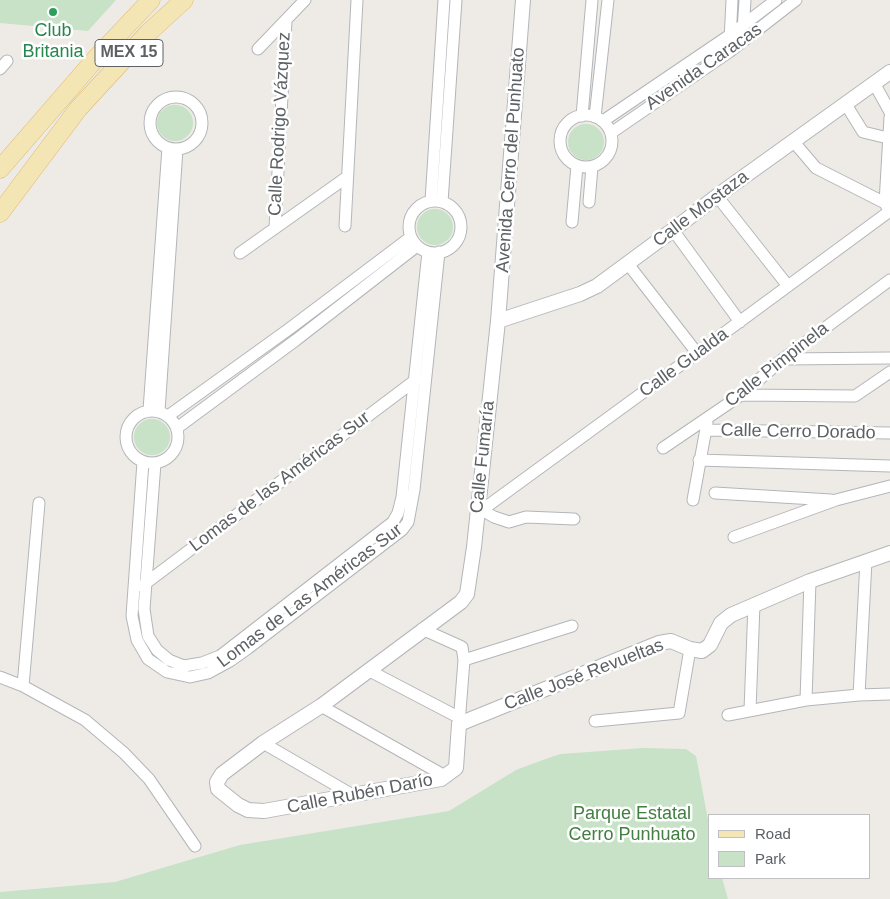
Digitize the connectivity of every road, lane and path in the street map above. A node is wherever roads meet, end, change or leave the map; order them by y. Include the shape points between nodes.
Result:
1 (151, 0) edge
2 (184, 0) edge
3 (191, 0) edge
4 (305, 0) edge
5 (357, 0) edge
6 (444, 0) edge
7 (456, 0) edge
8 (523, 0) edge
9 (592, 0) edge
10 (608, 0) edge
11 (732, 0) edge
12 (745, 0) edge
13 (776, 0) edge
14 (796, 0) edge
15 (286, 21) junction
16 (743, 26) junction
17 (730, 36) junction
18 (743, 40) junction
19 (258, 49) dead end
20 (729, 52) junction
21 (446, 58) junction
22 (890, 72) edge
23 (874, 83) junction
24 (846, 103) junction
25 (53, 108) junction
26 (890, 112) edge
27 (582, 116) junction
28 (890, 117) edge
29 (599, 119) junction
30 (68, 124) junction
31 (610, 132) junction
32 (26, 138) junction
33 (888, 138) junction
34 (793, 141) junction
35 (52, 146) junction
36 (172, 149) junction
37 (577, 166) junction
38 (592, 167) junction
39 (0, 169) edge
40 (347, 177) junction
41 (717, 196) junction
42 (437, 201) junction
43 (589, 202) dead end
44 (888, 208) edge
45 (0, 213) edge
46 (572, 222) dead end
47 (345, 226) dead end
48 (274, 228) junction
49 (673, 230) junction
50 (414, 242) junction
51 (434, 252) junction
52 (240, 253) dead end
53 (628, 264) junction
54 (890, 280) edge
55 (788, 286) junction
56 (498, 321) junction
57 (740, 322) junction
58 (289, 329) junction
59 (296, 340) junction
60 (697, 353) junction
61 (890, 358) edge
62 (783, 359) junction
63 (890, 372) edge
64 (427, 373) junction
65 (414, 380) junction
66 (741, 395) junction
67 (158, 412) junction
68 (709, 416) junction
69 (176, 428) junction
70 (706, 430) junction
71 (890, 433) edge
72 (663, 448) dead end
73 (699, 460) junction
74 (143, 462) junction
75 (155, 463) junction
76 (890, 466) edge
77 (890, 486) edge
78 (715, 493) dead end
79 (692, 500) dead end
80 (836, 500) junction
81 (40, 504) dead end
82 (479, 511) junction
83 (574, 519) dead end
84 (734, 537) dead end
85 (890, 553) edge
86 (866, 561) junction
87 (810, 581) junction
88 (146, 583) junction
89 (302, 591) junction
90 (134, 592) junction
91 (310, 600) junction
92 (754, 604) junction
93 (572, 626) dead end
94 (422, 629) junction
95 (690, 649) junction
96 (464, 660) junction
97 (368, 670) junction
98 (0, 677) edge
99 (23, 686) junction
100 (890, 694) edge
101 (859, 695) junction
102 (806, 700) junction
103 (321, 706) junction
104 (750, 710) junction
105 (728, 715) dead end
106 (459, 720) junction
107 (595, 721) dead end
108 (263, 743) junction
109 (445, 776) junction
110 (351, 794) junction
111 (195, 846) dead end

1 - 25 main road, MEX 15
2 - 30 main road, MEX 15 via 148,33
3 - 30 street via 130,58 77,121
4 - 15 street
5 - 40 street
6 - 21 street
7 - 21 street
8 - 56 street, Avenida Cerro del Punhuato
9 - 27 street
10 - 29 street
11 - 17 street
12 - 16 street
13 - 16 street, Avenida Caracas
14 - 18 street, Avenida Caracas
15 - 19 street
15 - 48 street, Calle Rodrigo Vázquez
16 - 17 street, Avenida Caracas
16 - 18 street
17 - 20 street
17 - 29 street, Avenida Caracas
18 - 20 street, Avenida Caracas
20 - 31 street, Avenida Caracas
21 - 42 street
22 - 23 street, Calle Mostaza
23 - 24 street, Calle Mostaza
23 - 26 street
24 - 33 street via 863,132
24 - 34 street, Calle Mostaza
25 - 30 main road via 54,121
25 - 32 main road, MEX 15
27 - 29 street
27 - 37 street via 567,123 560,139 564,155
28 - 33 street
29 - 31 street
30 - 35 main road, MEX 15
31 - 38 street via 612,147 609,154
32 - 35 main road via 41,132
32 - 39 main road, MEX 15
33 - 44 street
34 - 41 street, Calle Mostaza
34 - 44 street via 816,168
35 - 45 main road, MEX 15
36 - 36 street via 194,143 202,126 202,117 192,102 175,96 158,103 150,119 154,137
36 - 67 street
37 - 38 street
37 - 46 street
38 - 43 street
40 - 47 street
40 - 48 street
41 - 49 street, Calle Mostaza
41 - 55 street
42 - 50 street via 423,203 412,214 409,221
42 - 51 street via 449,205 459,217 460,232 453,245
44 - 55 street, Calle Gualda
48 - 52 street
49 - 53 street, Calle Mostaza
49 - 57 street
50 - 51 street
50 - 58 street
50 - 59 street
51 - 64 street, Lomas de Las Américas Sur
51 - 65 street, Lomas de Las Américas Sur
53 - 56 street, Calle Mostaza via 580,294
53 - 60 street
54 - 62 street, Calle Pimpinela
55 - 57 street, Calle Gualda
56 - 82 street, Calle Fumaría
57 - 60 street, Calle Gualda
58 - 59 street
58 - 67 street
59 - 69 street
60 - 82 street, Calle Gualda
61 - 62 street
62 - 66 street, Calle Pimpinela
63 - 66 street via 855,396
64 - 65 street, Lomas de las Américas Sur
64 - 91 street, Lomas de Las Américas Sur via 408,522 402,530
65 - 88 street, Lomas de las Américas Sur
65 - 89 street, Lomas de Las Américas Sur via 398,513 392,522
66 - 68 street, Calle Pimpinela
67 - 69 street
67 - 74 street via 139,414 126,429 128,449
68 - 70 street
68 - 72 street, Calle Pimpinela
69 - 75 street via 177,446 172,454
70 - 71 street, Calle Cerro Dorado
70 - 73 street
73 - 76 street
73 - 79 street
74 - 75 street
74 - 90 street, Lomas de Las Américas Sur
75 - 88 street, Lomas de Las Américas Sur
77 - 80 street
78 - 80 street
80 - 84 street
81 - 99 street
82 - 83 street via 509,522 526,517
82 - 94 street, Calle Fumaría via 467,594 461,602
85 - 86 street, Calle José Revueltas
86 - 87 street, Calle José Revueltas
86 - 101 street
87 - 92 street, Calle José Revueltas
87 - 102 street
88 - 89 street, Lomas de Las Américas Sur via 144,609 148,636 169,660 184,666 220,656
88 - 90 street, Lomas de las Américas Sur
89 - 91 street
90 - 91 street, Lomas de Las Américas Sur via 132,616 137,640 148,659 167,672 190,677 208,673 230,661
92 - 95 street, Calle José Revueltas via 726,619 710,645 702,651
92 - 104 street
93 - 96 street
94 - 96 street via 462,647
94 - 97 street
95 - 106 street, Calle José Revueltas via 671,641 659,643
95 - 107 street via 679,714
96 - 106 street
97 - 103 street
97 - 106 street
98 - 99 street
99 - 111 street via 85,720 124,753 149,779
100 - 101 street
101 - 102 street
102 - 104 street
103 - 108 street
103 - 109 street
104 - 105 street
106 - 109 street, Calle Rubén Darío via 456,768
108 - 110 street
108 - 110 street, Calle Rubén Darío via 217,782 222,794 238,805 256,812
109 - 110 street, Calle Rubén Darío

